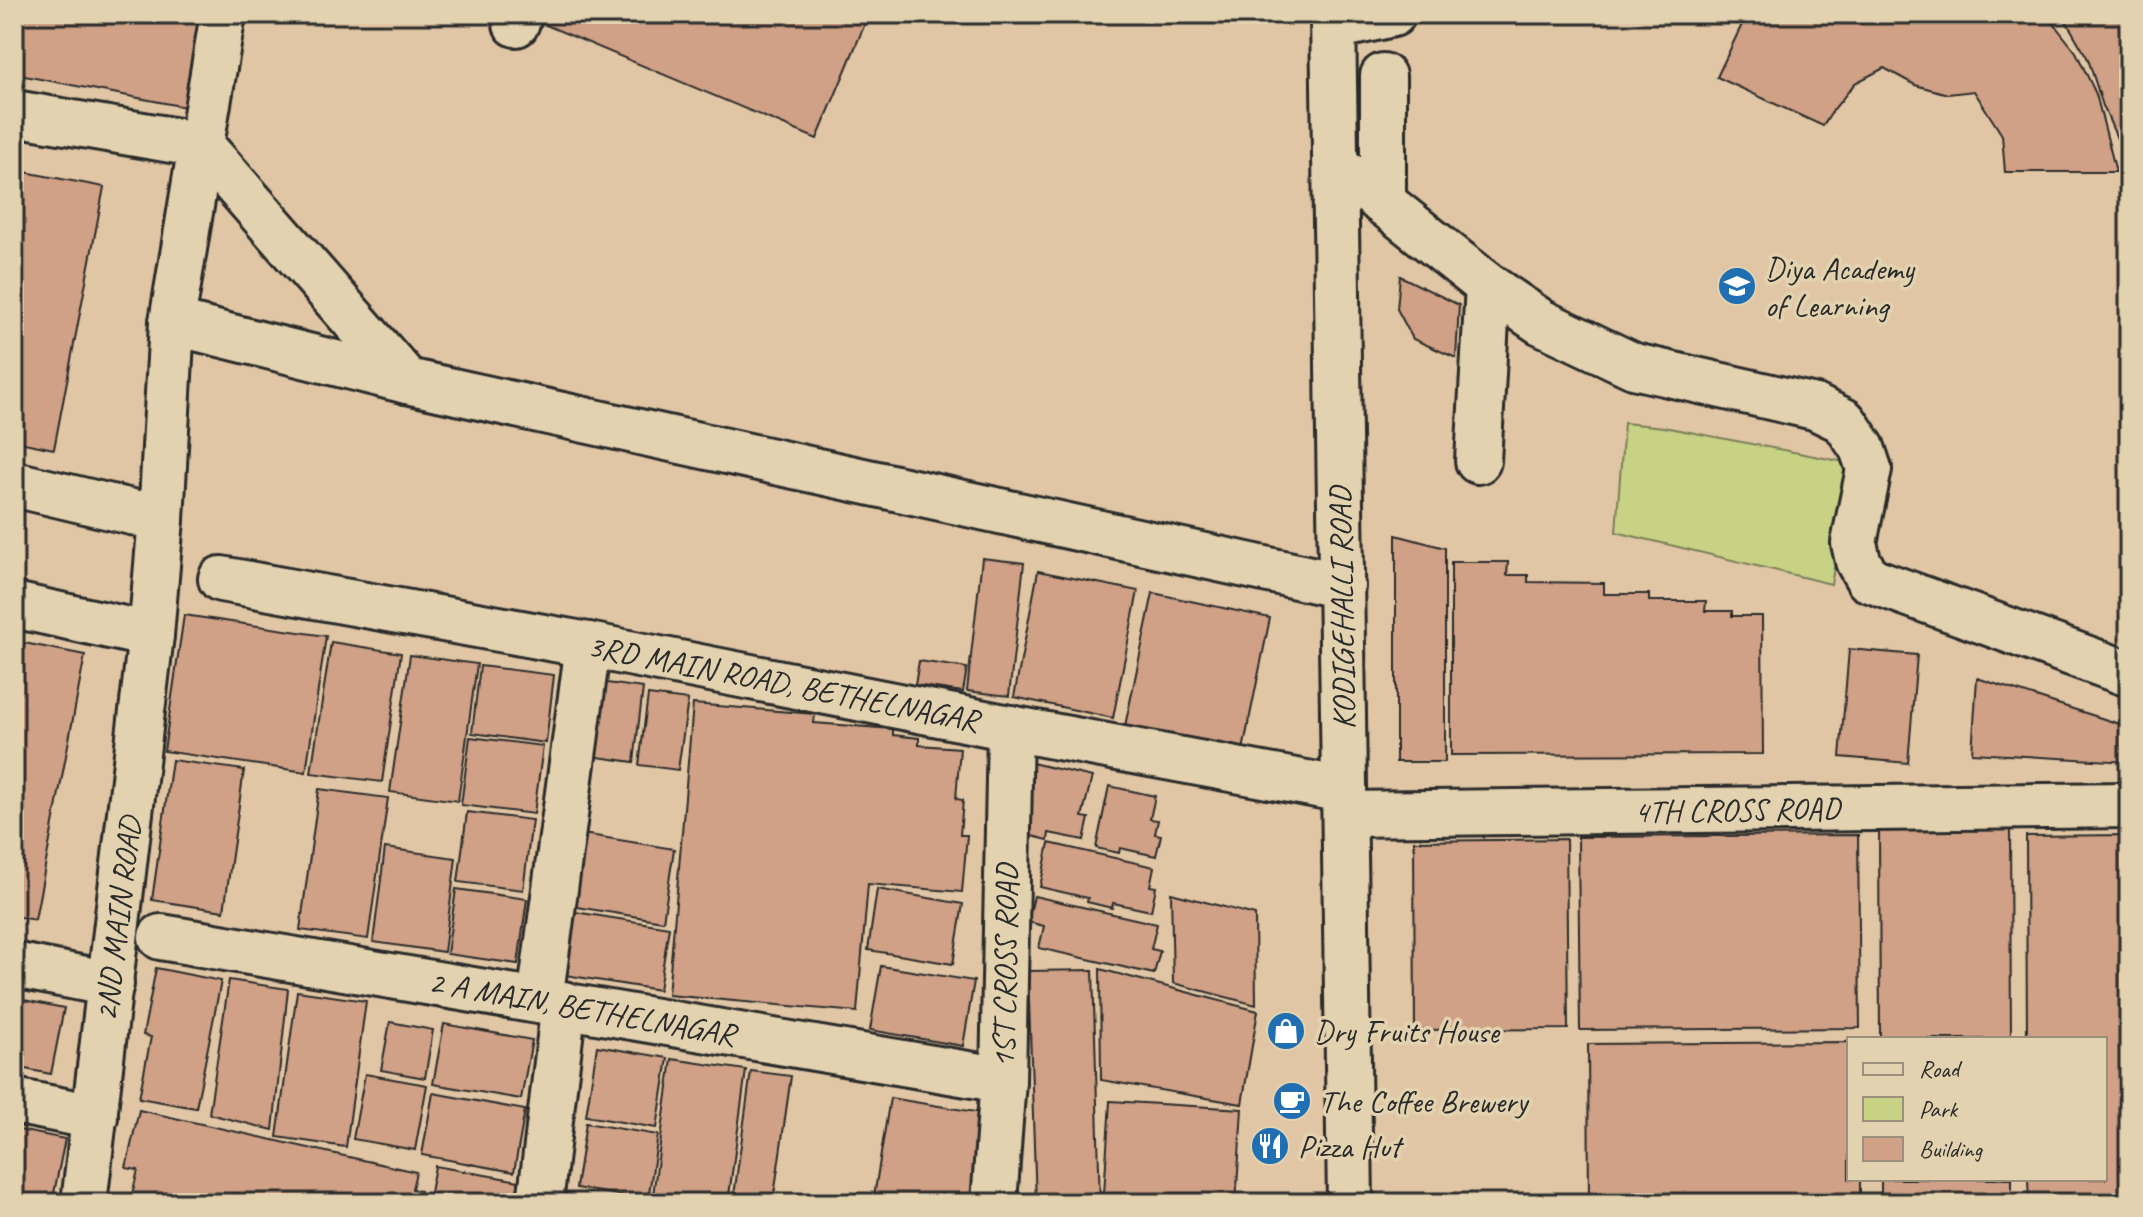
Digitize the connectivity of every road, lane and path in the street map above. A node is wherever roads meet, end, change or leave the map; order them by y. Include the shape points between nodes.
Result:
1 (223, 14) edge
2 (1393, 14) edge
3 (1334, 20) edge
4 (1383, 76) dead end
5 (14, 113) edge
6 (201, 145) junction
7 (1336, 165) junction
8 (1383, 203) junction
9 (1488, 286) junction
10 (172, 322) junction
11 (407, 381) junction
12 (1478, 461) dead end
13 (14, 484) edge
14 (161, 519) junction
15 (221, 579) dead end
16 (1342, 586) junction
17 (14, 605) edge
18 (151, 635) junction
19 (588, 645) junction
20 (2129, 674) edge
21 (1010, 728) junction
22 (1344, 802) junction
23 (2129, 805) edge
24 (161, 937) dead end
25 (14, 965) edge
26 (111, 984) junction
27 (552, 1002) junction
28 (1003, 1080) junction
29 (14, 1101) edge
30 (95, 1117) junction
31 (84, 1203) edge
32 (540, 1203) edge
33 (994, 1203) edge
34 (1350, 1203) edge

1 - 6 street, 2ND MAIN ROAD
2 - 3 street
3 - 7 street, KODIGEHALLI ROAD
4 - 8 street
5 - 6 street
6 - 10 street, 2ND MAIN ROAD
6 - 11 street
7 - 8 street
7 - 16 street, KODIGEHALLI ROAD
8 - 9 street
9 - 12 street
9 - 20 street via 1541,322 1634,366 1815,407 1844,421 1869,469 1854,543 1868,579
10 - 11 street
10 - 14 street, 2ND MAIN ROAD
11 - 16 street
13 - 14 street
14 - 18 street, 2ND MAIN ROAD
15 - 19 street, 3RD MAIN ROAD, BETHELNAGAR
16 - 22 street, KODIGEHALLI ROAD
17 - 18 street
18 - 26 street, 2ND MAIN ROAD
19 - 21 street, 3RD MAIN ROAD, BETHELNAGAR
19 - 27 street
21 - 22 street, 3RD MAIN ROAD, BETHELNAGAR
21 - 28 street, 1ST CROSS ROAD
22 - 23 street, 4TH CROSS ROAD
22 - 34 street, KODIGEHALLI ROAD
24 - 27 street, 2 A MAIN, BETHELNAGAR
25 - 26 street
26 - 30 street, 2ND MAIN ROAD
27 - 28 street, 2 A MAIN, BETHELNAGAR
27 - 32 street
28 - 33 street, 1ST CROSS ROAD
29 - 30 street
30 - 31 street, 2ND MAIN ROAD

